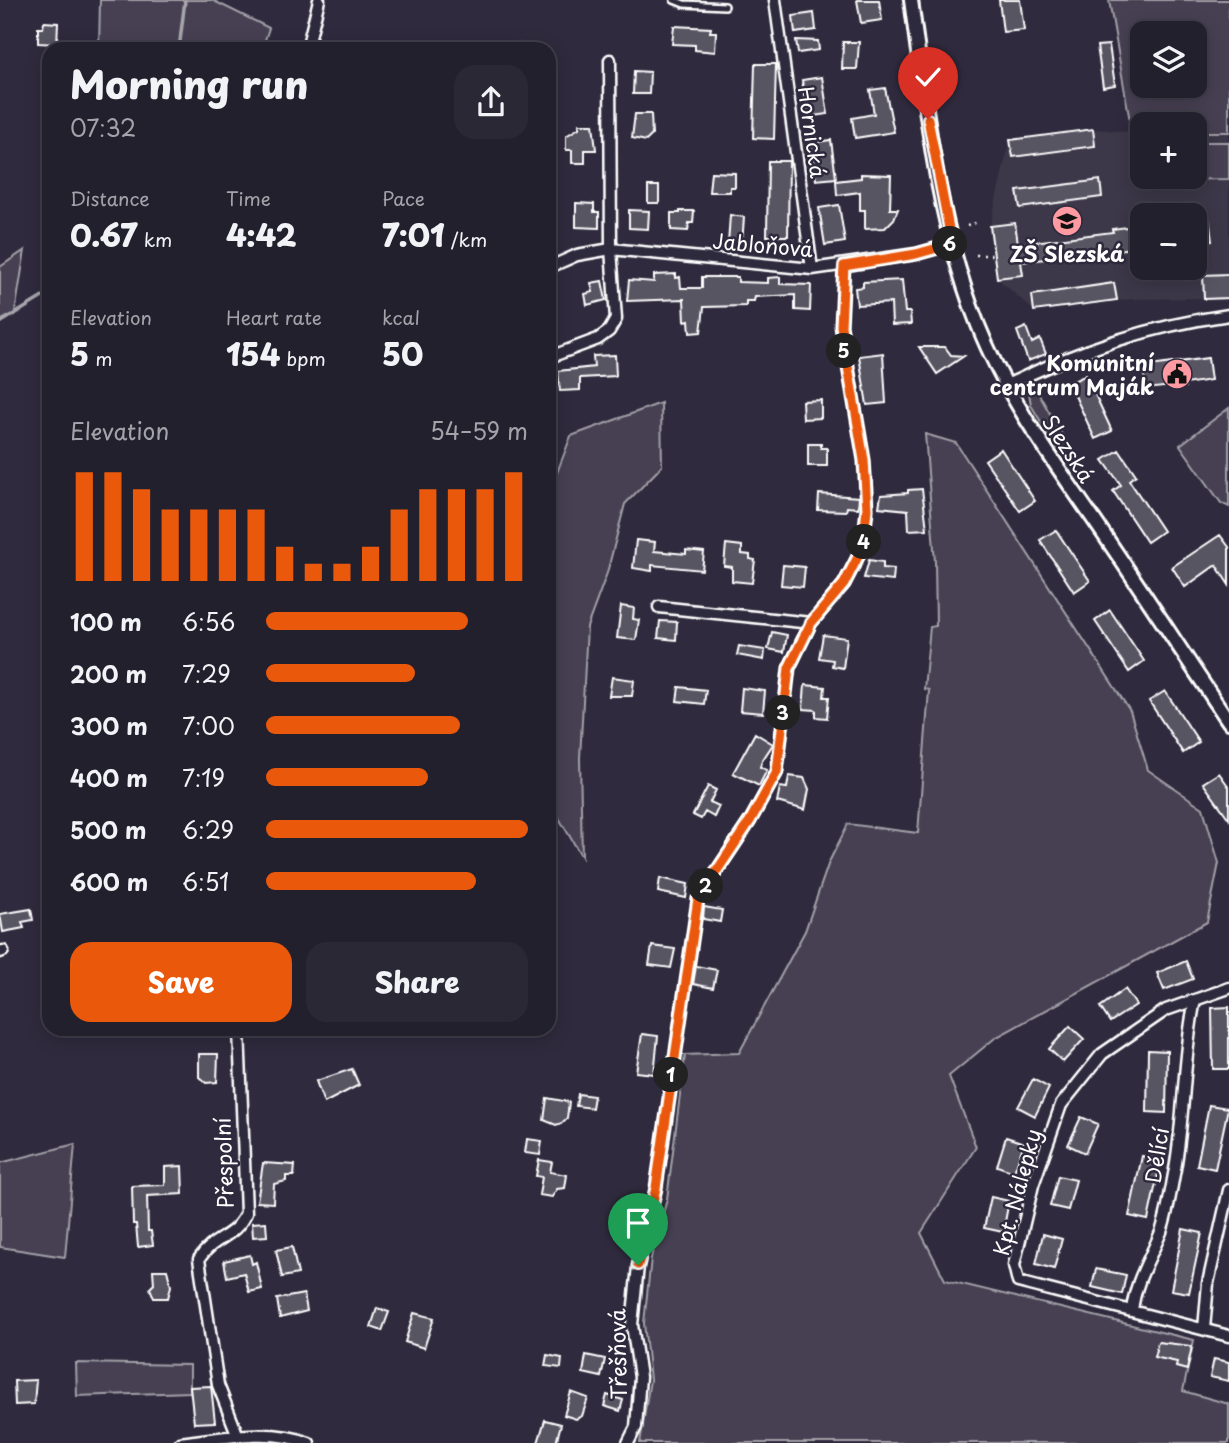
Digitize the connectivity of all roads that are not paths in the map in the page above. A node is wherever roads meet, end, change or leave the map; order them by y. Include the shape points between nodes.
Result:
1 (319, 0) edge
2 (674, 0) edge
3 (775, 0) edge
4 (911, 0) edge
5 (725, 6) dead end
6 (309, 42) edge
7 (610, 60) dead end
8 (952, 244) junction
9 (611, 250) junction
10 (556, 265) edge
11 (844, 266) junction
12 (812, 269) junction
13 (1229, 315) edge
14 (556, 355) edge
15 (1007, 385) junction
16 (659, 607) dead end
17 (811, 623) junction
18 (1229, 722) edge
19 (1229, 988) edge
20 (1195, 1000) junction
21 (239, 1036) edge
22 (1229, 1190) edge
23 (1132, 1311) junction
24 (1204, 1329) junction
25 (1229, 1336) edge
26 (237, 1436) junction
27 (180, 1443) edge
28 (309, 1443) edge
29 (628, 1443) edge

1 - 6 street
2 - 5 lane
3 - 12 street, Hornická
4 - 8 street, Slezská
7 - 9 street
8 - 11 street, Jabloňová
8 - 15 street, Slezská via 978,325
9 - 10 street, Jabloňová
9 - 12 street, Jabloňová
9 - 14 street via 616,318 598,338
11 - 12 street, Jabloňová
11 - 17 street, Třešňová via 841,326 864,460 867,509 863,547 844,584
13 - 15 street via 1137,332
15 - 18 street, Slezská via 1062,475
16 - 17 street
17 - 29 street, Třešňová via 789,668 777,772 698,899 656,1188 638,1265 632,1325 640,1377 636,1427
19 - 20 street, Kpt. Nálepky
20 - 23 street, Dělící via 1185,1045 1185,1094 1175,1168 1161,1230 1142,1270
20 - 23 street, Kpt. Nálepky via 1166,1010 1102,1054 1061,1105 1033,1185 1014,1265 1018,1282
21 - 26 street, Přespolní via 246,1213 238,1229 209,1244 199,1259 218,1385
22 - 24 street via 1208,1283
23 - 24 street, Kpt. Nálepky
24 - 25 street, Kpt. Nálepky
26 - 27 street
26 - 28 street via 297,1438

